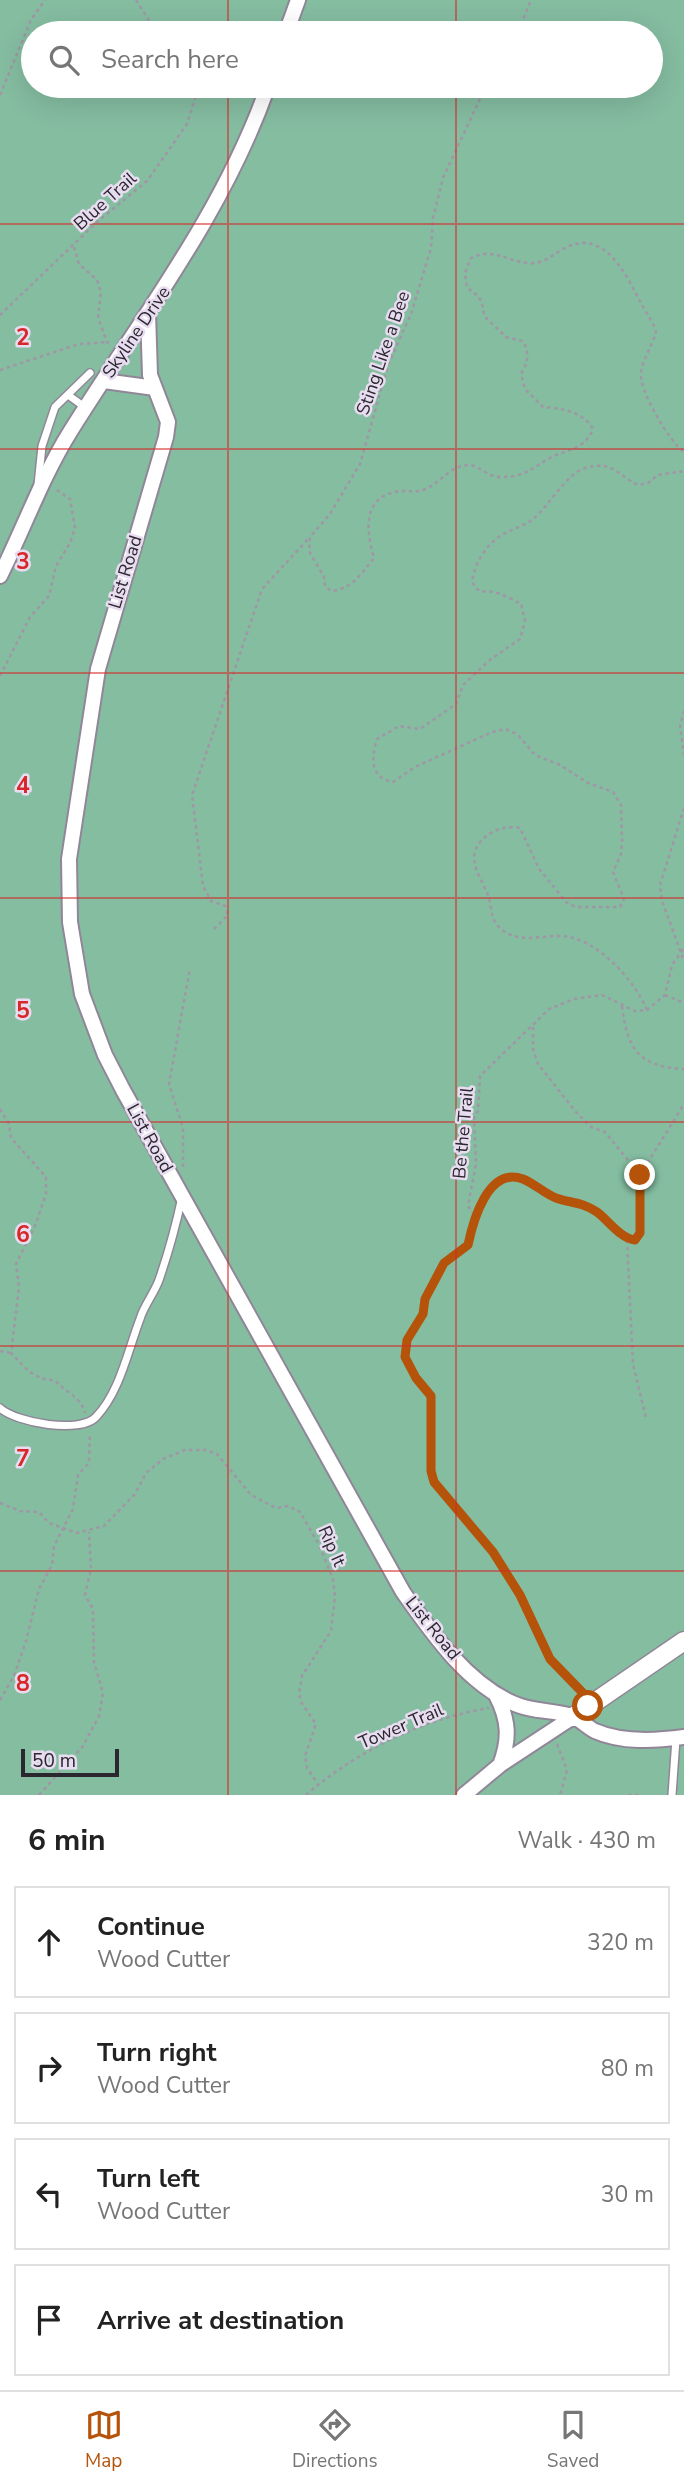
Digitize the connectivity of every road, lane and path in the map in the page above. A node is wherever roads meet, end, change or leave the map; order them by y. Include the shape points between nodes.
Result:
1 (44, 0) edge
2 (136, 0) edge
3 (298, 0) edge
4 (531, 0) edge
5 (32, 21) edge
6 (149, 21) edge
7 (290, 21) edge
8 (522, 21) edge
9 (21, 46) edge
10 (0, 95) edge
11 (195, 98) edge
12 (263, 98) edge
13 (480, 98) edge
14 (73, 246) junction
15 (148, 313) junction
16 (0, 315) edge
17 (107, 342) junction
18 (123, 353) junction
19 (0, 370) edge
20 (90, 373) dead end
21 (104, 381) junction
22 (155, 388) junction
23 (68, 395) junction
24 (86, 408) junction
25 (684, 452) edge
26 (684, 471) edge
27 (44, 481) junction
28 (36, 499) junction
29 (310, 537) junction
30 (0, 576) edge
31 (0, 676) edge
32 (684, 711) edge
33 (684, 755) edge
34 (684, 808) edge
35 (214, 929) dead end
36 (684, 947) edge
37 (680, 955) junction
38 (684, 961) edge
39 (190, 968) dead end
40 (665, 995) junction
41 (684, 1003) edge
42 (622, 1006) junction
43 (647, 1010) junction
44 (533, 1027) junction
45 (684, 1069) edge
46 (684, 1104) edge
47 (0, 1110) edge
48 (183, 1169) dead end
49 (640, 1175) junction
50 (182, 1197) junction
51 (474, 1215) junction
52 (627, 1240) junction
53 (0, 1351) edge
54 (11, 1353) junction
55 (0, 1408) edge
56 (646, 1418) dead end
57 (88, 1423) junction
58 (0, 1503) edge
59 (66, 1526) junction
60 (89, 1532) junction
61 (684, 1641) edge
62 (0, 1700) edge
63 (500, 1701) junction
64 (581, 1712) junction
65 (550, 1732) junction
66 (680, 1737) edge
67 (500, 1765) junction
68 (318, 1784) junction
69 (39, 1795) edge
70 (306, 1795) edge
71 (464, 1795) edge
72 (560, 1795) edge
73 (628, 1795) edge
74 (639, 1795) edge
75 (672, 1795) edge

1 - 5 path
2 - 6 path
3 - 7 street
4 - 8 path
9 - 10 path
11 - 14 path, Blue Trail via 187,124 147,181
12 - 15 street, Skyline Drive via 224,190
13 - 29 path, Sting Like a Bee via 443,178 431,248 411,314 388,365 360,464 330,514
14 - 16 path, Blue Trail
14 - 17 path via 79,264 97,280 101,293 98,318
15 - 18 street, Skyline Drive
15 - 22 street, List Road via 150,375
17 - 18 path
17 - 19 path via 79,344
18 - 21 street, Skyline Drive
20 - 23 lane
21 - 22 street
21 - 24 street, Skyline Drive
22 - 50 street, List Road via 168,422 166,437 98,669 74,814 68,890 73,950 92,1024
23 - 24 lane
23 - 28 lane via 55,407 42,446
24 - 27 street, Skyline Drive
25 - 29 path via 665,430 642,385 640,374 656,331 615,257 583,243 530,263 494,252 480,254 471,258 465,273 467,288 478,293 484,316 506,337 522,341 527,348 521,374 525,389 543,407 564,408 588,420 591,436 574,452 555,456 520,475 500,478 465,465 428,488 382,497 368,514 367,534 374,558 353,584 342,590 325,586 309,551
26 - 43 path via 668,472 638,485 615,467 584,468 569,477 531,521 496,538 481,556 472,581 483,594 493,592 521,604 525,621 520,639 463,685 456,704 419,729 399,726 377,739 373,750 376,774 393,782 415,767 506,729 519,735 535,755 612,792 621,805 621,854 612,872 624,899 620,907 568,904 539,869 520,828 510,826 481,841 474,853 475,867 495,924 526,938 562,936 593,944 639,991
27 - 28 street, Skyline Drive
27 - 31 path via 70,499 75,528 56,566 49,596 30,618
28 - 30 street, Skyline Drive
29 - 35 path, Sting Like a Bee via 262,589 192,795 203,886 211,901 225,906 228,915
32 - 33 path via 680,726
34 - 37 path via 660,885
36 - 37 path
37 - 38 path
37 - 40 path via 672,965
39 - 48 path via 169,1084 183,1128
40 - 41 path
40 - 43 path
42 - 43 path, Be the Trail
42 - 44 path, Be the Trail via 602,995 574,999 549,1010
42 - 45 path via 626,1037 636,1053 656,1065
44 - 49 path via 538,1064 575,1111 591,1127 604,1132
44 - 51 path, Be the Trail via 481,1076 474,1116 476,1164 468,1206
46 - 49 path
47 - 54 path via 11,1138 46,1177 46,1195 16,1264 19,1287
49 - 52 path via 640,1233 635,1240
50 - 57 lane via 158,1281 107,1402
50 - 63 street, List Road via 403,1592 448,1650
51 - 52 path via 488,1193 513,1177 595,1211
51 - 64 path via 468,1245 444,1263 407,1340 405,1357 431,1396 431,1471 442,1493 493,1552 520,1595 550,1659 583,1693
52 - 56 path via 633,1364
53 - 54 path
54 - 57 path via 30,1374 55,1380 69,1390 82,1404
55 - 57 lane via 15,1417 65,1427
57 - 59 path via 89,1463 78,1475
58 - 59 path via 39,1512 49,1523
59 - 60 path
59 - 62 path via 54,1546 52,1565 39,1589 14,1675
60 - 68 path, Rip It via 104,1526 135,1494 146,1473 163,1459 186,1450 217,1454 251,1495 276,1508 288,1506 300,1512 319,1545 335,1596 331,1631 302,1676 299,1693 316,1724 305,1756
60 - 69 path via 91,1569 85,1595 93,1609 94,1662 103,1693 99,1716 83,1746
61 - 64 street
63 - 64 street, List Road
63 - 67 street via 508,1737
63 - 68 path, Tower Trail via 370,1748
64 - 65 street
64 - 66 street, List Road via 591,1730 610,1737
65 - 67 street
65 - 72 path via 567,1770
66 - 75 lane
67 - 71 street
68 - 70 path, Tower Trail
73 - 74 path

